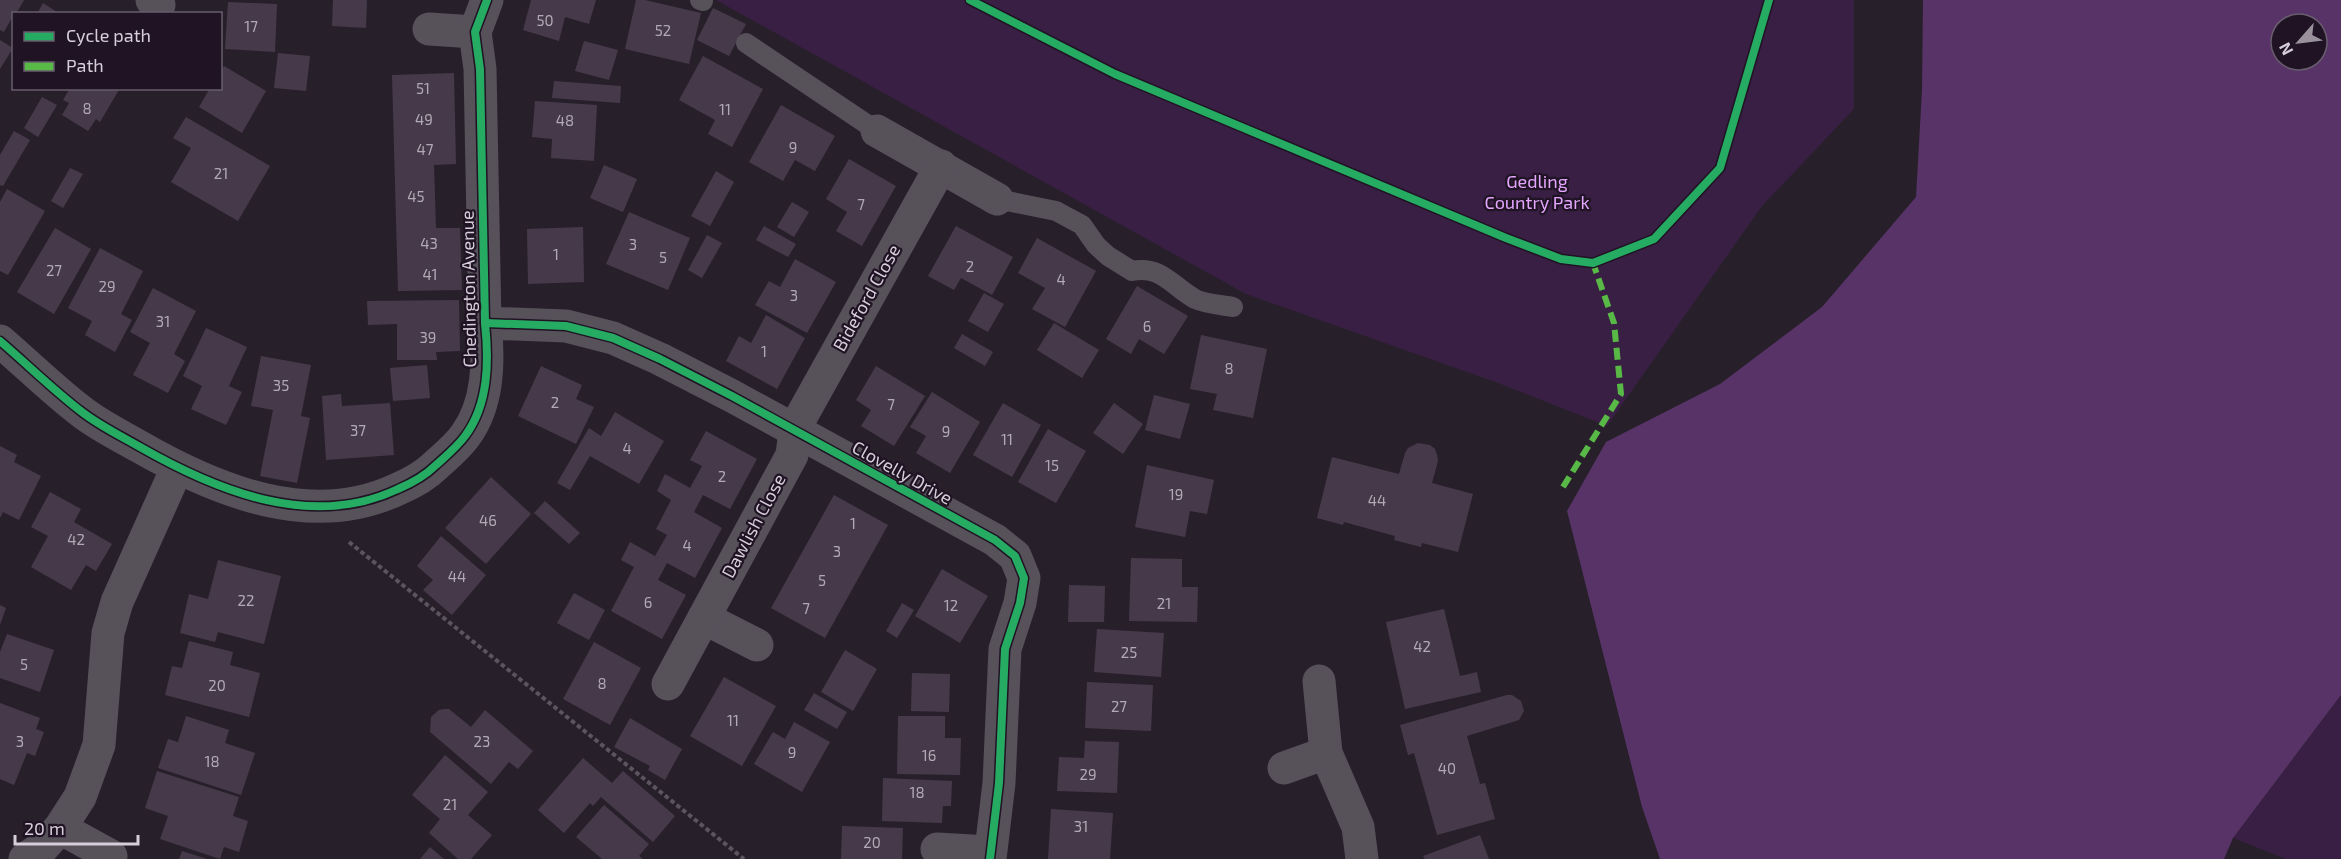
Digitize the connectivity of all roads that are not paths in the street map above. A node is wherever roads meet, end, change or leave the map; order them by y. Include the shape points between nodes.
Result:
1 (487, 0) edge
2 (429, 29) dead end
3 (475, 32) junction
4 (746, 42) dead end
5 (877, 131) joint
6 (941, 166) junction
7 (997, 199) joint
8 (1233, 307) dead end
9 (485, 323) junction
10 (0, 341) edge
11 (795, 431) junction
12 (177, 468) junction
13 (704, 618) junction
14 (757, 645) dead end
15 (1319, 681) dead end
16 (668, 684) dead end
17 (1326, 753) junction
18 (1284, 768) dead end
19 (60, 828) junction
20 (937, 849) dead end
21 (111, 856) dead end
22 (990, 856) edge
23 (25, 859) edge
24 (1362, 859) edge

1 - 3 street, Chedington Avenue
2 - 3 street
3 - 9 street, Chedington Avenue via 480,69
4 - 5 lane
5 - 6 street
6 - 7 street
6 - 11 street, Bideford Close
7 - 8 lane via 1056,211 1082,225 1107,256 1132,271 1144,268 1197,300
9 - 11 street, Clovelly Drive via 566,326 613,338 660,358
9 - 12 street, Chedington Avenue via 488,359 477,415 465,436 432,469 378,499 308,508 220,486
10 - 12 street, Chedington Avenue via 83,413
11 - 13 street, Dawlish Close via 792,455
11 - 22 street, Clovelly Drive via 995,540 1015,555 1024,578 1005,649 999,783
12 - 19 street via 117,602 108,633 99,745 80,797
13 - 14 street
13 - 16 street, Dawlish Close
15 - 17 street
17 - 18 street
17 - 24 street via 1358,827
19 - 21 street
19 - 23 street
20 - 22 street, Clovelly Drive

